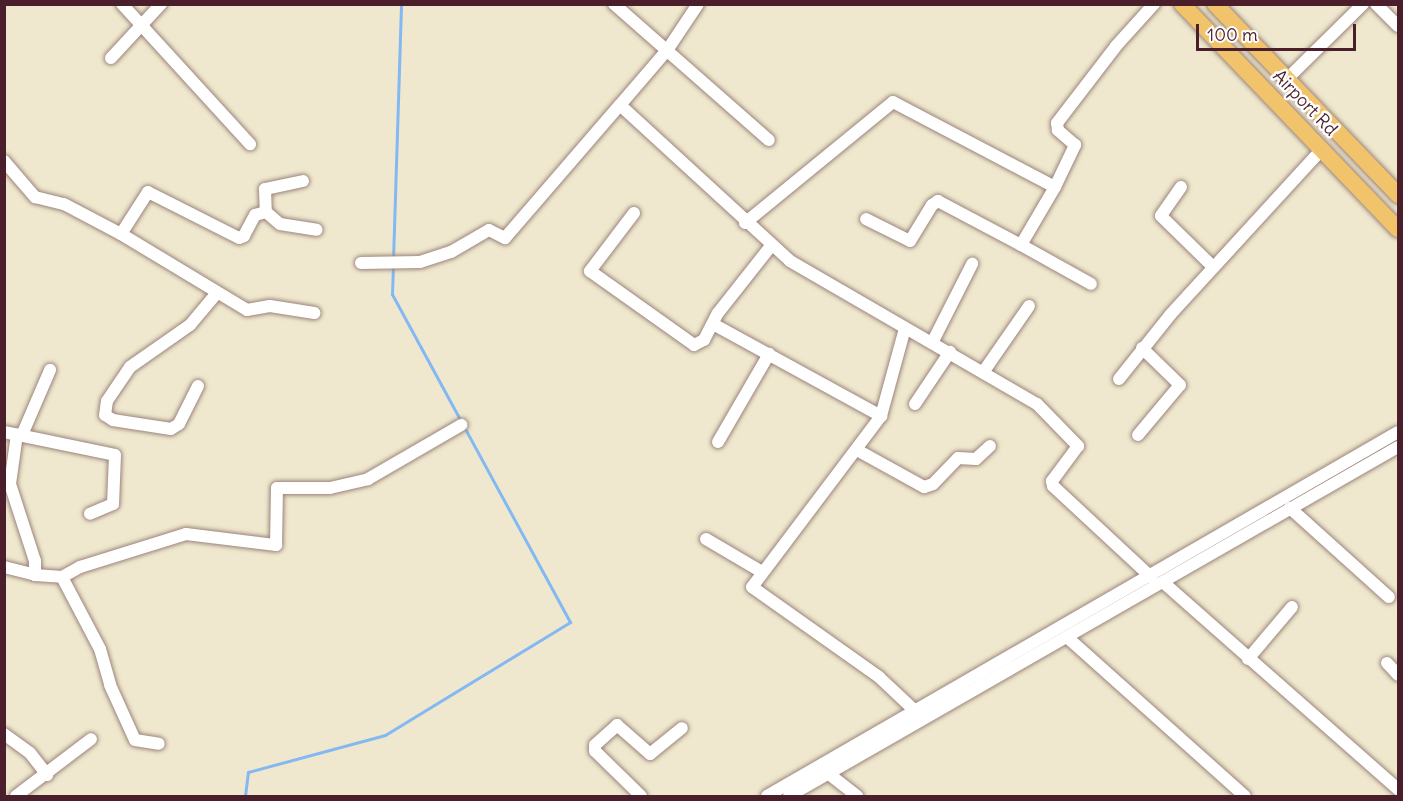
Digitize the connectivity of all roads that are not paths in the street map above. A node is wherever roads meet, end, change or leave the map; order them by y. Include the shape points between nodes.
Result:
1 (122, 4) edge
2 (161, 4) edge
3 (614, 4) edge
4 (698, 4) edge
5 (1154, 4) edge
6 (1182, 4) edge
7 (1215, 4) edge
8 (1363, 4) edge
9 (1376, 4) edge
10 (1398, 26) edge
11 (142, 27) junction
12 (668, 49) junction
13 (111, 58) dead end
14 (1288, 78) junction
15 (620, 105) junction
16 (769, 140) dead end
17 (250, 144) dead end
18 (1322, 149) junction
19 (4, 161) edge
20 (303, 181) dead end
21 (1055, 187) junction
22 (1181, 187) dead end
23 (1398, 195) edge
24 (266, 212) junction
25 (634, 213) dead end
26 (866, 219) dead end
27 (745, 223) junction
28 (1398, 229) edge
29 (317, 231) dead end
30 (121, 234) junction
31 (1022, 245) junction
32 (771, 246) junction
33 (362, 263) dead end
34 (972, 264) dead end
35 (1213, 267) junction
36 (1091, 284) dead end
37 (216, 294) junction
38 (1029, 306) dead end
39 (314, 313) dead end
40 (713, 324) junction
41 (905, 328) junction
42 (932, 343) junction
43 (1142, 348) junction
44 (950, 352) junction
45 (769, 354) junction
46 (50, 370) dead end
47 (984, 371) junction
48 (1119, 378) dead end
49 (198, 386) dead end
50 (915, 405) dead end
51 (881, 416) junction
52 (461, 425) dead end
53 (1398, 432) edge
54 (14, 433) edge
55 (1138, 435) dead end
56 (718, 442) dead end
57 (990, 446) dead end
58 (1398, 447) edge
59 (857, 450) junction
60 (7, 483) edge
61 (1290, 508) junction
62 (90, 514) dead end
63 (706, 539) dead end
64 (4, 567) edge
65 (762, 572) junction
66 (35, 575) junction
67 (62, 577) junction
68 (1151, 577) junction
69 (1164, 583) junction
70 (1389, 597) dead end
71 (1292, 607) dead end
72 (1068, 639) junction
73 (1248, 659) junction
74 (1387, 663) dead end
75 (1398, 675) edge
76 (914, 710) junction
77 (682, 728) dead end
78 (4, 734) edge
79 (91, 739) dead end
80 (159, 744) dead end
81 (829, 774) junction
82 (47, 775) junction
83 (1398, 789) edge
84 (16, 796) edge
85 (641, 796) edge
86 (767, 796) edge
87 (789, 796) edge
88 (857, 796) edge
89 (1245, 796) edge

1 - 11 street
2 - 11 street
3 - 12 street
4 - 12 street
5 - 21 street via 1057,123 1058,130 1075,145
6 - 18 main road, Airport Rd
7 - 14 main road
8 - 14 street
9 - 10 street
11 - 13 street
11 - 17 street
12 - 15 street
12 - 16 street
14 - 23 main road
15 - 27 street
15 - 33 street via 504,238 489,230 450,252 420,262
18 - 28 main road, Airport Rd
18 - 35 street
19 - 30 street via 35,197 64,204
20 - 24 street via 265,189
21 - 27 street via 893,102
21 - 31 street
22 - 35 street via 1161,216
24 - 29 street via 280,224
24 - 30 street via 255,215 239,238 148,192
25 - 40 street via 590,271 691,344 700,344
26 - 31 street via 910,241 938,201
27 - 32 street
30 - 37 street
31 - 36 street
32 - 40 street
32 - 41 street via 815,277
34 - 42 street
35 - 43 street
37 - 39 street via 250,311 270,306
37 - 49 street via 190,325 130,367 107,401 105,415 113,420 171,429 179,424
38 - 47 street
40 - 45 street
41 - 42 street
41 - 51 street
42 - 44 street
43 - 48 street
43 - 55 street via 1180,385
44 - 47 street
44 - 50 street
45 - 51 street
45 - 56 street
46 - 54 street
47 - 68 street via 1037,404 1076,442 1078,449 1052,481 1053,486
51 - 59 street
52 - 67 street via 368,479 321,489 277,488 276,545 186,534 80,567
53 - 68 street
54 - 60 street
54 - 62 street via 117,457 113,504
57 - 59 street via 976,459 958,458 933,484 924,487
58 - 61 street
59 - 65 street
60 - 66 street via 35,561
61 - 69 street
61 - 70 street
63 - 65 street
64 - 66 street
65 - 76 street via 753,584 754,592 879,677
66 - 67 street
67 - 80 street via 100,649 110,685 135,740
68 - 76 street
69 - 72 street
69 - 73 street
71 - 73 street
72 - 81 street
72 - 89 street
73 - 83 street
74 - 75 street
76 - 86 street
77 - 85 street via 650,754 617,725 595,745 595,751
78 - 82 street via 30,753
79 - 82 street via 72,750
81 - 87 street
81 - 88 street
82 - 84 street

